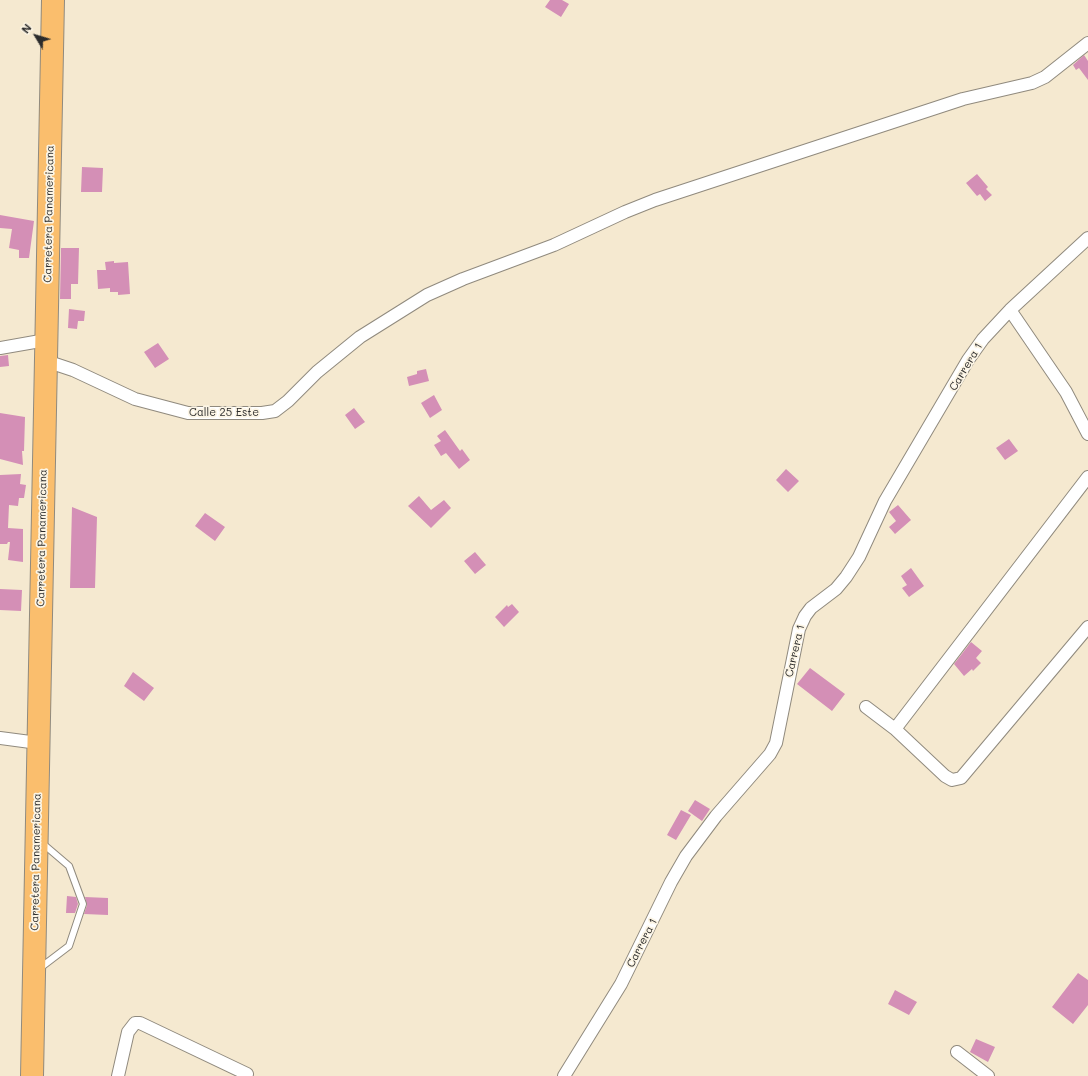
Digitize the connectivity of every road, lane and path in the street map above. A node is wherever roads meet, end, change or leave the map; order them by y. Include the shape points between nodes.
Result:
1 (53, 0) edge
2 (1088, 43) edge
3 (1088, 238) edge
4 (1010, 310) junction
5 (0, 348) edge
6 (46, 351) junction
7 (1088, 434) edge
8 (1088, 477) edge
9 (1088, 627) edge
10 (866, 706) dead end
11 (895, 729) junction
12 (0, 738) edge
13 (38, 743) junction
14 (36, 838) junction
15 (34, 973) junction
16 (957, 1052) dead end
17 (247, 1074) dead end
18 (32, 1076) edge
19 (118, 1076) edge
20 (564, 1076) edge
21 (988, 1076) edge

1 - 6 highway, Carretera Panamericana
2 - 6 street, Calle 25 Este via 1045,77 1032,83 963,99 655,200 554,245 463,278 426,295 360,337 275,411 188,414 135,399 73,370
3 - 4 street, Carrera 1
4 - 7 street via 1066,392
4 - 20 street, Carrera 1 via 983,339 968,360 886,501 859,557 846,577 804,616 799,629 776,743 770,754 716,816 686,856 621,984
5 - 6 street, Calle 25 Este
6 - 13 highway, Carretera Panamericana
8 - 11 street
9 - 11 street via 961,778 952,780 945,776
10 - 11 street
12 - 13 street
13 - 14 highway, Carretera Panamericana
14 - 15 highway, Carretera Panamericana
14 - 15 lane via 69,866 83,904 70,946
15 - 18 highway, Carretera Panamericana
16 - 21 street
17 - 19 street via 140,1023 135,1023 128,1032

